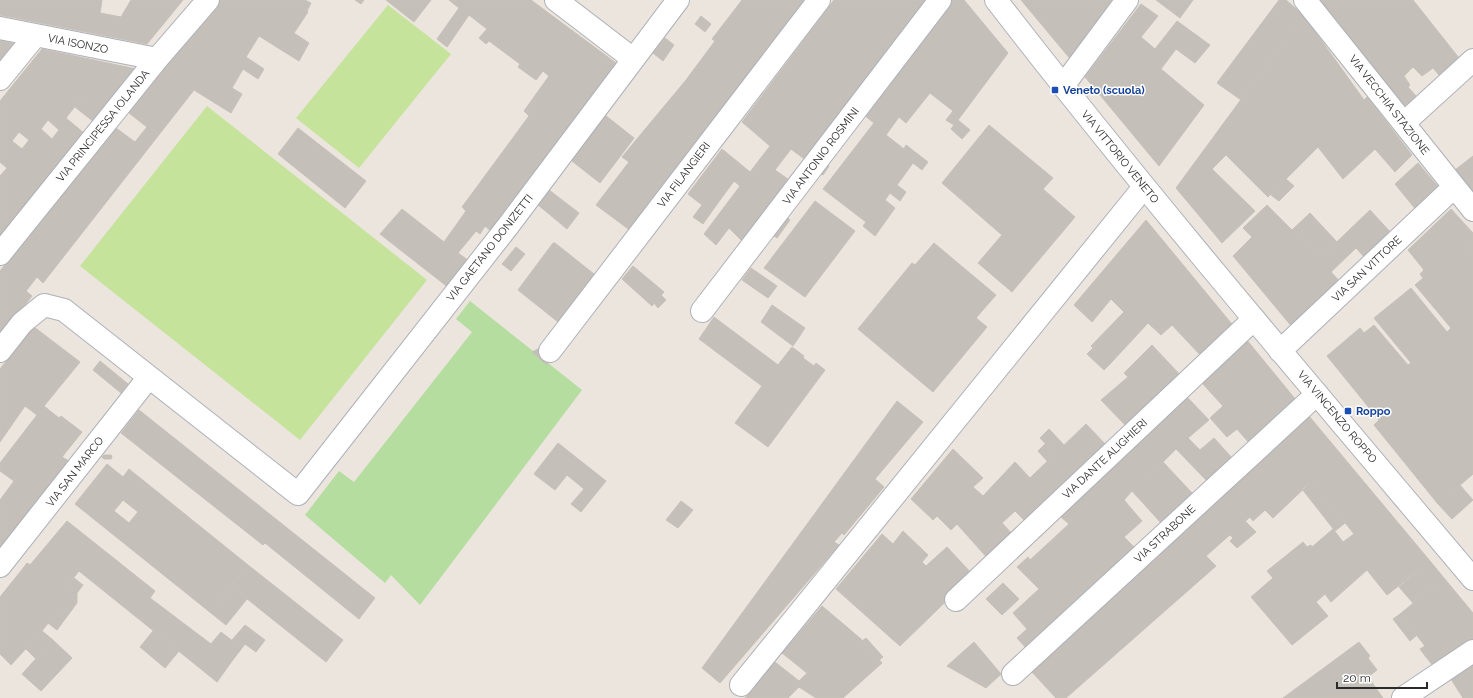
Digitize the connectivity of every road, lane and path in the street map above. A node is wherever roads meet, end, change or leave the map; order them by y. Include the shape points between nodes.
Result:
1 (208, 0) edge
2 (556, 0) edge
3 (678, 0) edge
4 (819, 0) edge
5 (940, 0) edge
6 (996, 0) edge
7 (1128, 0) edge
8 (1305, 0) edge
9 (0, 28) edge
10 (35, 36) junction
11 (157, 59) junction
12 (633, 59) junction
13 (1473, 60) edge
14 (0, 79) edge
15 (1063, 86) junction
16 (1404, 123) junction
17 (1144, 187) junction
18 (1454, 187) junction
19 (1473, 210) edge
20 (0, 254) edge
21 (1202, 255) joint
22 (702, 312) dead end
23 (1254, 319) junction
24 (0, 351) edge
25 (550, 351) dead end
26 (1280, 351) junction
27 (149, 378) junction
28 (1317, 394) junction
29 (0, 566) edge
30 (1473, 579) edge
31 (956, 600) dead end
32 (1473, 651) edge
33 (1013, 674) dead end
34 (741, 685) dead end
35 (1403, 698) edge

1 - 11 street, VIA PRINCIPESSA IOLANDA
2 - 12 street
3 - 12 street, VIA GAETANO DONIZETTI
4 - 25 street, VIA FILANGIERI
5 - 22 street, VIA ANTONIO ROSMINI
6 - 15 street, VIA VITTORIO VENETO
7 - 15 street
8 - 16 street, VIA VECCHIA STAZIONE
9 - 10 street, VIA ISONZO
10 - 11 street, VIA ISONZO
10 - 14 street
11 - 20 street, VIA PRINCIPESSA IOLANDA
12 - 27 street, VIA GAETANO DONIZETTI via 508,226 298,494
13 - 16 street
15 - 17 street, VIA VITTORIO VENETO
16 - 18 street, VIA VECCHIA STAZIONE
17 - 21 street, VIA VITTORIO VENETO
17 - 34 street
18 - 19 street, VIA VECCHIA STAZIONE
18 - 26 street, VIA SAN VITTORE
21 - 23 street, VIA VINCENZO ROPPO
23 - 26 street, VIA VINCENZO ROPPO
23 - 31 street, VIA DANTE ALIGHIERI
24 - 27 street via 22,323 44,305 64,310
26 - 28 street, VIA VINCENZO ROPPO
27 - 29 street, VIA SAN MARCO
28 - 30 street, VIA VINCENZO ROPPO
28 - 33 street, VIA STRABONE
32 - 35 street

